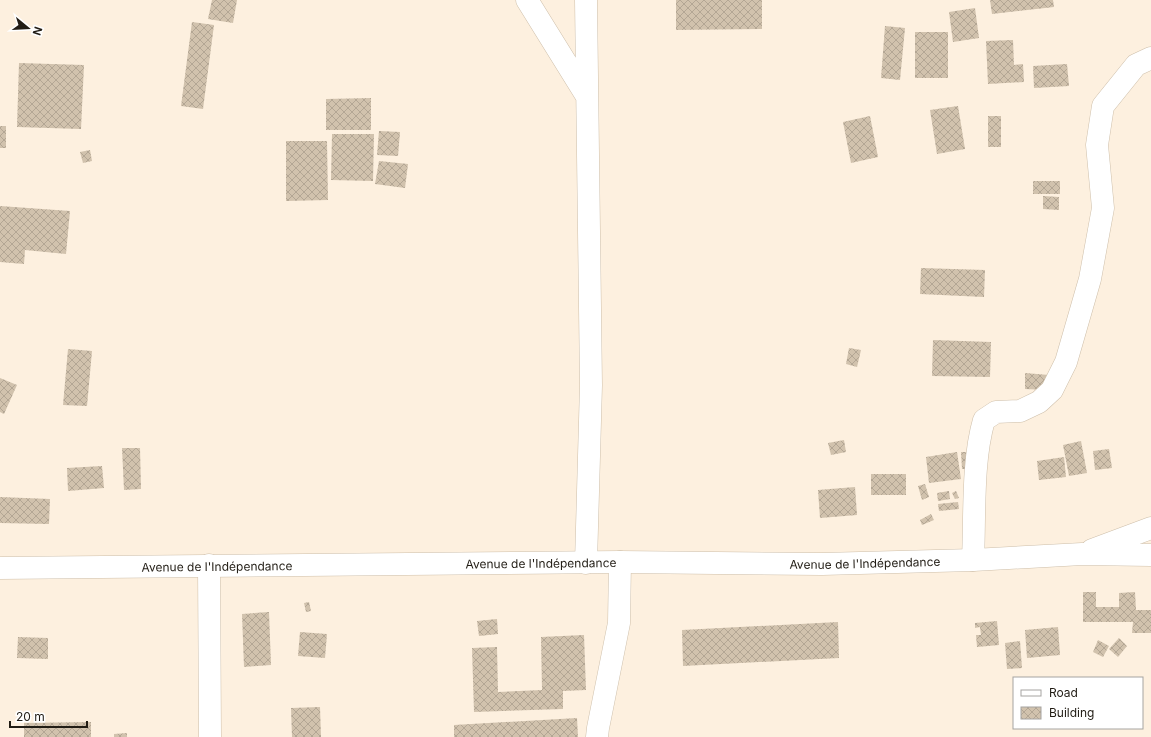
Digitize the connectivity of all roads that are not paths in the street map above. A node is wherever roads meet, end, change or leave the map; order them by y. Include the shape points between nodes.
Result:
1 (527, 0) edge
2 (586, 0) edge
3 (1151, 58) edge
4 (586, 96) junction
5 (1151, 528) edge
6 (1082, 554) junction
7 (1151, 555) edge
8 (973, 560) junction
9 (620, 562) junction
10 (586, 563) junction
11 (209, 566) junction
12 (0, 568) edge
13 (210, 737) edge
14 (597, 737) edge

1 - 4 street
2 - 4 street
3 - 8 street via 1136,65 1103,106 1097,145 1103,208 1090,279 1066,362 1052,390 1039,402 1020,411 996,412 984,420 980,432 977,466
4 - 10 street via 591,385
5 - 6 street
6 - 7 street
6 - 8 street, Avenue de l'Indépendance
8 - 9 street, Avenue de l'Indépendance via 822,564
9 - 10 street, Avenue de l'Indépendance
9 - 14 street via 619,623
10 - 11 street, Avenue de l'Indépendance
11 - 12 street, Avenue de l'Indépendance
11 - 13 street

